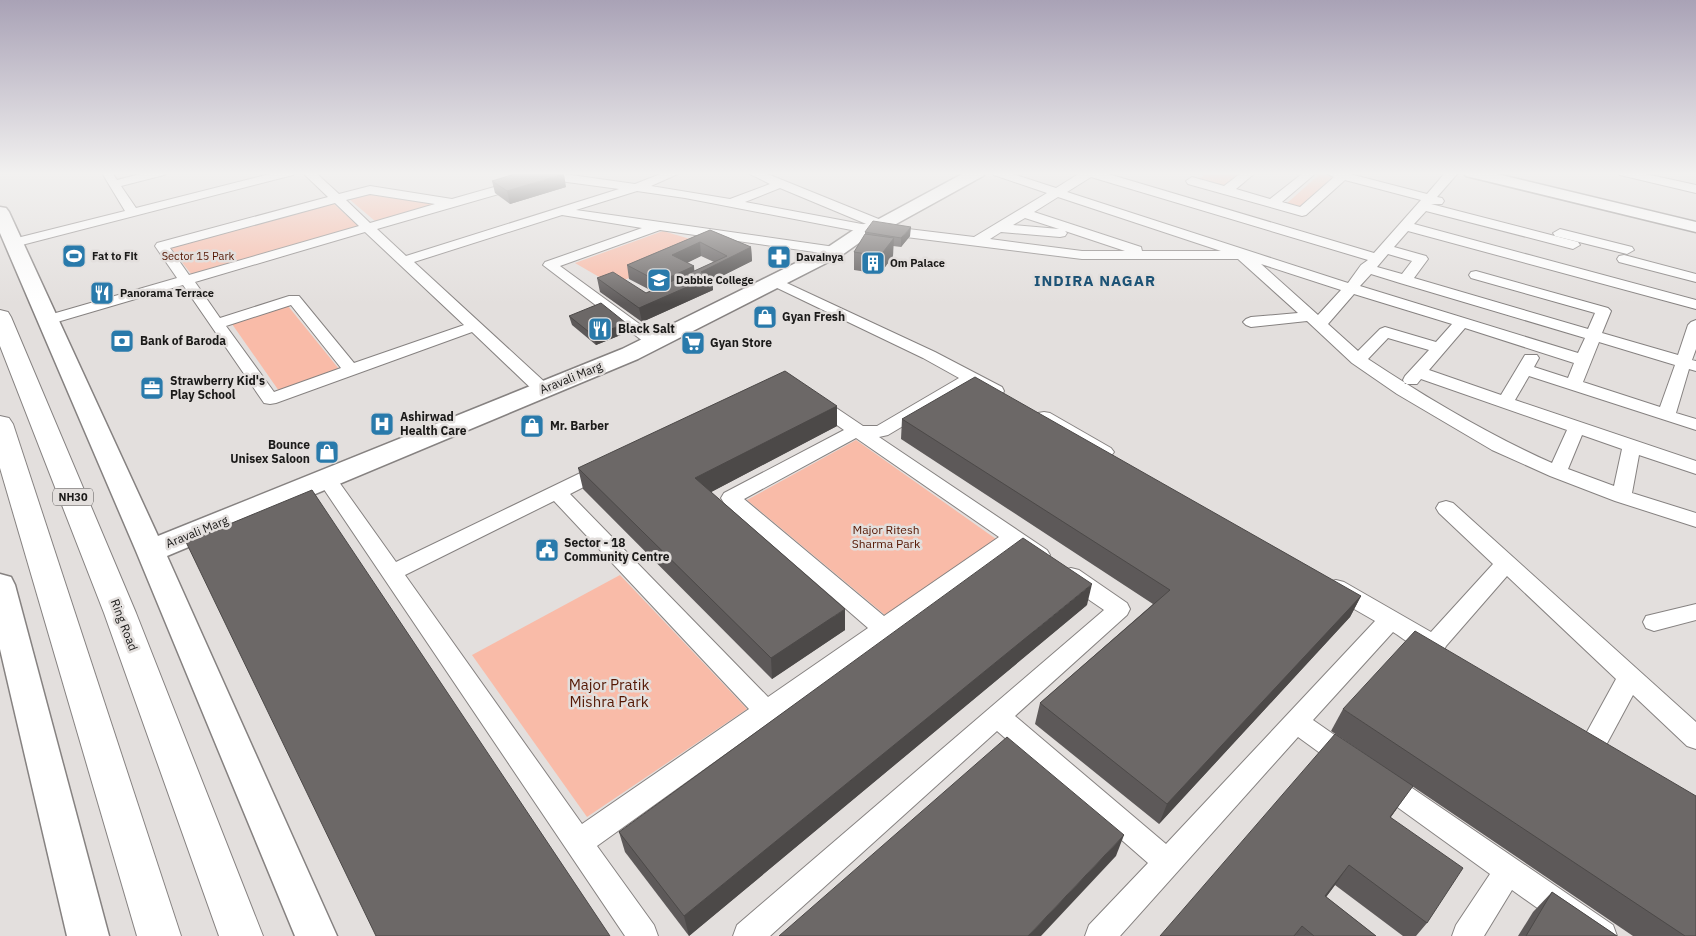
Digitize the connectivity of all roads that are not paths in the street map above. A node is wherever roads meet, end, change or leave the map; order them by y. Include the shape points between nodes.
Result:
1 (2, 217) edge
2 (118, 217) edge
3 (271, 217) edge
4 (357, 217) edge
5 (404, 217) edge
6 (546, 217) edge
7 (594, 217) edge
8 (816, 217) edge
9 (852, 217) edge
10 (894, 217) edge
11 (1018, 217) edge
12 (1035, 217) edge
13 (1129, 217) edge
14 (1237, 217) edge
15 (1413, 217) edge
16 (1464, 217) edge
17 (1653, 217) edge
18 (1674, 217) edge
19 (1696, 222) edge
20 (660, 226) junction
21 (1404, 226) junction
22 (368, 227) junction
23 (874, 227) junction
24 (1696, 227) edge
25 (1000, 228) junction
26 (1091, 236) junction
27 (1576, 241) junction
28 (976, 242) junction
29 (14, 243) junction
30 (1493, 250) junction
31 (1627, 250) junction
32 (835, 251) junction
33 (1242, 254) junction
34 (1156, 256) junction
35 (1375, 258) junction
36 (404, 261) junction
37 (1562, 269) junction
38 (1295, 271) junction
39 (1476, 275) junction
40 (1696, 278) edge
41 (186, 279) junction
42 (1405, 280) junction
43 (776, 282) junction
44 (1284, 282) dead end
45 (1615, 284) junction
46 (1349, 289) junction
47 (1463, 297) junction
48 (1554, 298) junction
49 (1696, 305) edge
50 (0, 317) edge
51 (48, 320) junction
52 (1315, 320) junction
53 (1543, 320) junction
54 (1251, 322) dead end
55 (1461, 323) junction
56 (217, 324) junction
57 (1696, 325) edge
58 (474, 326) junction
59 (1592, 335) junction
60 (654, 342) junction
61 (1537, 346) junction
62 (1440, 348) junction
63 (1358, 360) junction
64 (1583, 360) junction
65 (1690, 364) edge
66 (1524, 368) junction
67 (351, 370) junction
68 (1418, 372) junction
69 (971, 377) junction
70 (1574, 384) junction
71 (542, 390) junction
72 (1403, 390) junction
73 (801, 392) edge
74 (1505, 402) junction
75 (1666, 415) junction
76 (0, 424) edge
77 (1696, 424) edge
78 (1577, 427) junction
79 (857, 430) junction
80 (1632, 446) junction
81 (619, 462) edge
82 (1123, 462) edge
83 (1696, 468) edge
84 (1557, 472) junction
85 (327, 479) junction
86 (557, 492) junction
87 (1622, 496) junction
88 (1446, 508) dead end
89 (1696, 520) edge
90 (1014, 536) junction
91 (150, 551) junction
92 (1506, 562) junction
93 (391, 573) junction
94 (1319, 578) edge
95 (2, 602) edge
96 (1696, 612) edge
97 (1390, 620) junction
98 (1654, 622) dead end
99 (883, 628) junction
100 (1630, 677) junction
101 (766, 711) junction
102 (997, 716) junction
103 (1296, 722) junction
104 (1696, 738) edge
105 (1595, 741) edge
106 (578, 843) junction
107 (1168, 862) junction
108 (1508, 871) junction
109 (88, 936) edge
110 (159, 936) edge
111 (241, 936) edge
112 (316, 936) edge
113 (643, 936) edge
114 (748, 936) edge
115 (1100, 936) edge
116 (1467, 936) edge
117 (1602, 936) edge

1 - 29 street
2 - 29 street
3 - 41 street via 162,246
4 - 22 street
5 - 22 street
6 - 36 street
7 - 20 street
8 - 23 street
9 - 23 street
10 - 23 street, Aravali Marg
11 - 25 street
12 - 26 street
13 - 33 street
14 - 35 street
15 - 21 street
16 - 27 street via 1518,231 1522,223
17 - 24 street
18 - 19 street
20 - 32 street
20 - 60 street via 550,265
21 - 30 street
21 - 35 street
22 - 36 street
22 - 41 street
23 - 28 street
23 - 32 street, Aravali Marg
25 - 26 street
25 - 28 street
26 - 34 street
27 - 31 street
27 - 37 street
28 - 34 street via 1082,255
29 - 51 street
30 - 37 street
30 - 39 street
31 - 40 street
31 - 45 street
32 - 43 street, Aravali Marg
33 - 34 street
33 - 38 street
33 - 52 street
35 - 42 street
35 - 42 street via 1421,259
35 - 46 street
36 - 58 street
37 - 45 street
38 - 44 street
38 - 46 street
39 - 47 street
39 - 48 street
41 - 51 street
41 - 56 street
42 - 47 street
43 - 60 street, Aravali Marg
43 - 69 street
45 - 49 street
46 - 52 street
46 - 55 street
47 - 53 street
48 - 53 street
48 - 59 street via 1603,311
50 - 111 highway, Ring Road / NH30 via 144,677
51 - 91 street
52 - 54 street
52 - 63 street
53 - 59 street
55 - 61 street
55 - 62 street
56 - 67 street via 294,300
56 - 67 street via 270,399
57 - 65 street
58 - 67 street
58 - 71 street
59 - 64 street
59 - 65 street
60 - 71 street, Aravali Marg
61 - 64 street
61 - 66 street
62 - 63 street via 1385,332
62 - 68 street
63 - 72 street
64 - 70 street
65 - 75 street
66 - 70 street
66 - 74 street
68 - 72 street
68 - 74 street
69 - 79 street via 882,431 869,433
69 - 82 street
70 - 75 street
71 - 85 street, Aravali Marg
72 - 84 street via 1498,446
73 - 79 street
74 - 78 street
75 - 77 street
76 - 110 highway
78 - 80 street
78 - 84 street
79 - 90 street
79 - 99 street via 731,498
80 - 83 street
80 - 87 street
81 - 86 street
84 - 87 street
85 - 91 street, Aravali Marg
85 - 93 street
86 - 93 street
86 - 101 street
87 - 89 street
88 - 92 street
90 - 99 street
90 - 102 street via 1119,609
91 - 112 street
92 - 97 street via 1441,650
92 - 100 street
93 - 106 street
94 - 97 street
95 - 109 street
96 - 98 street
97 - 103 street
99 - 101 street
100 - 104 street
100 - 105 street
101 - 106 street
102 - 107 street
102 - 114 street
103 - 107 street
103 - 108 street
106 - 113 street
107 - 115 street
108 - 116 street
108 - 117 street

